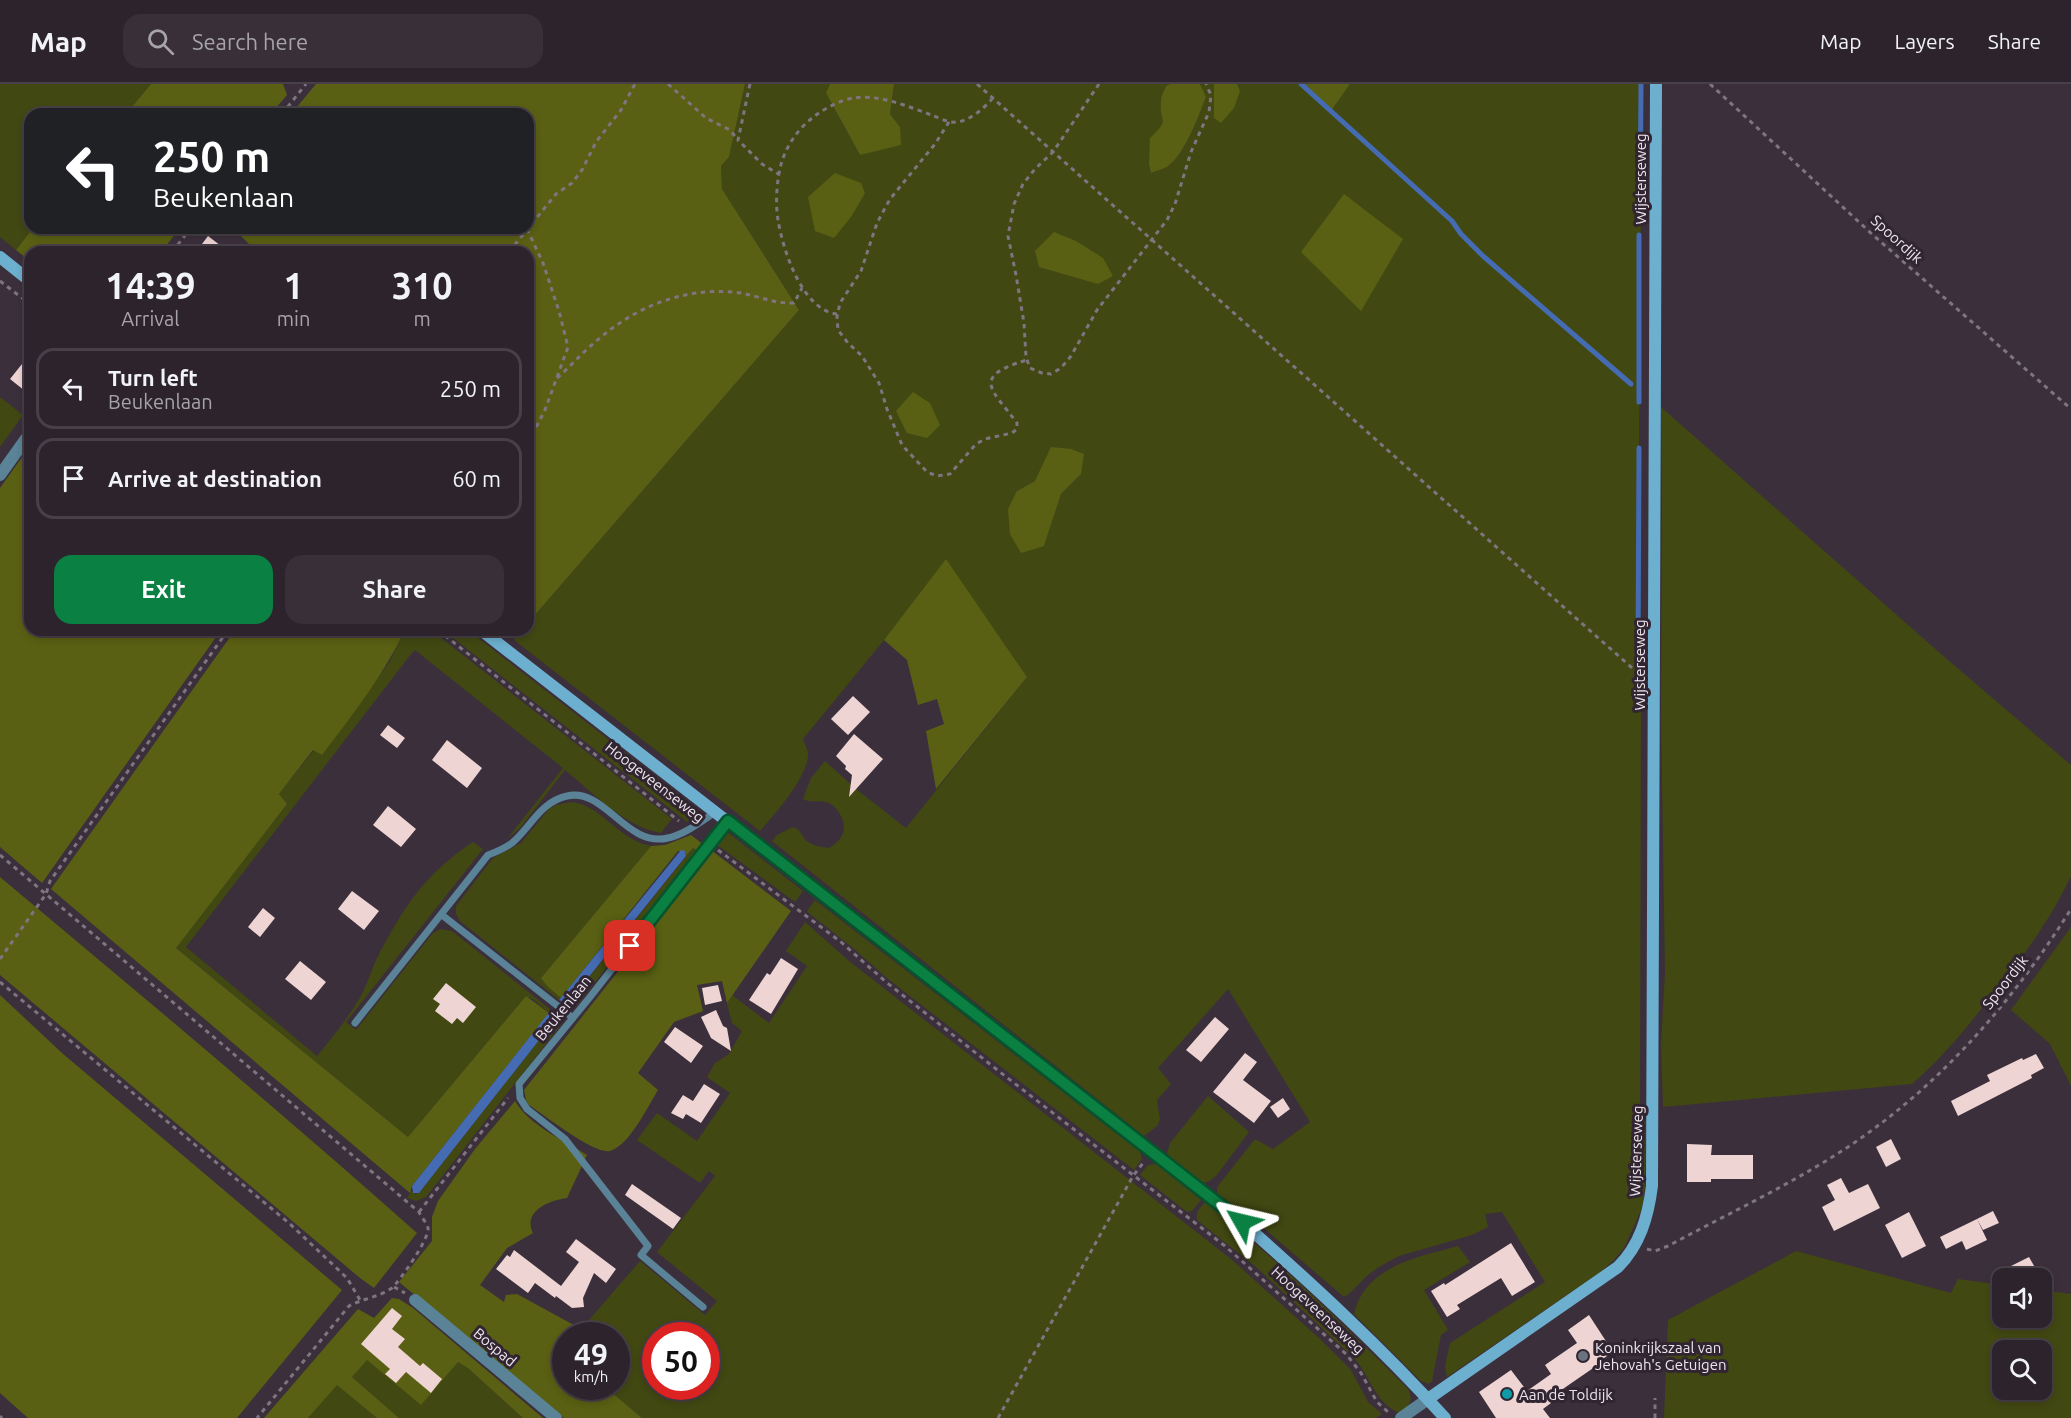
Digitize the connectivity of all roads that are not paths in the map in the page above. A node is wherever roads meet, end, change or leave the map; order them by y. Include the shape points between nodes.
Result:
1 (1656, 84) edge
2 (0, 257) edge
3 (24, 276) edge
4 (24, 442) edge
5 (0, 474) edge
6 (489, 636) edge
7 (716, 812) junction
8 (728, 821) junction
9 (442, 915) junction
10 (573, 1018) junction
11 (355, 1023) dead end
12 (415, 1300) dead end
13 (703, 1306) dead end
14 (1428, 1400) junction
15 (556, 1418) edge
16 (1402, 1418) edge
17 (1444, 1418) edge

1 - 14 street, Wijsterseweg via 1649,1209 1636,1243 1610,1274
2 - 3 street
4 - 5 street
6 - 7 street, Hoogeveenseweg
7 - 8 street, Hoogeveenseweg
7 - 9 lane via 690,829 654,839 640,835 603,806 578,795 552,801 513,842 488,855
8 - 10 lane, Beukenlaan
8 - 14 street, Hoogeveenseweg via 1242,1222 1308,1281
9 - 10 lane
9 - 11 lane
10 - 13 lane, Beukenlaan via 519,1084 520,1098 527,1109 565,1139 648,1246 641,1255
12 - 15 street, Bospad
14 - 16 street
14 - 17 street, Hoogeveenseweg

